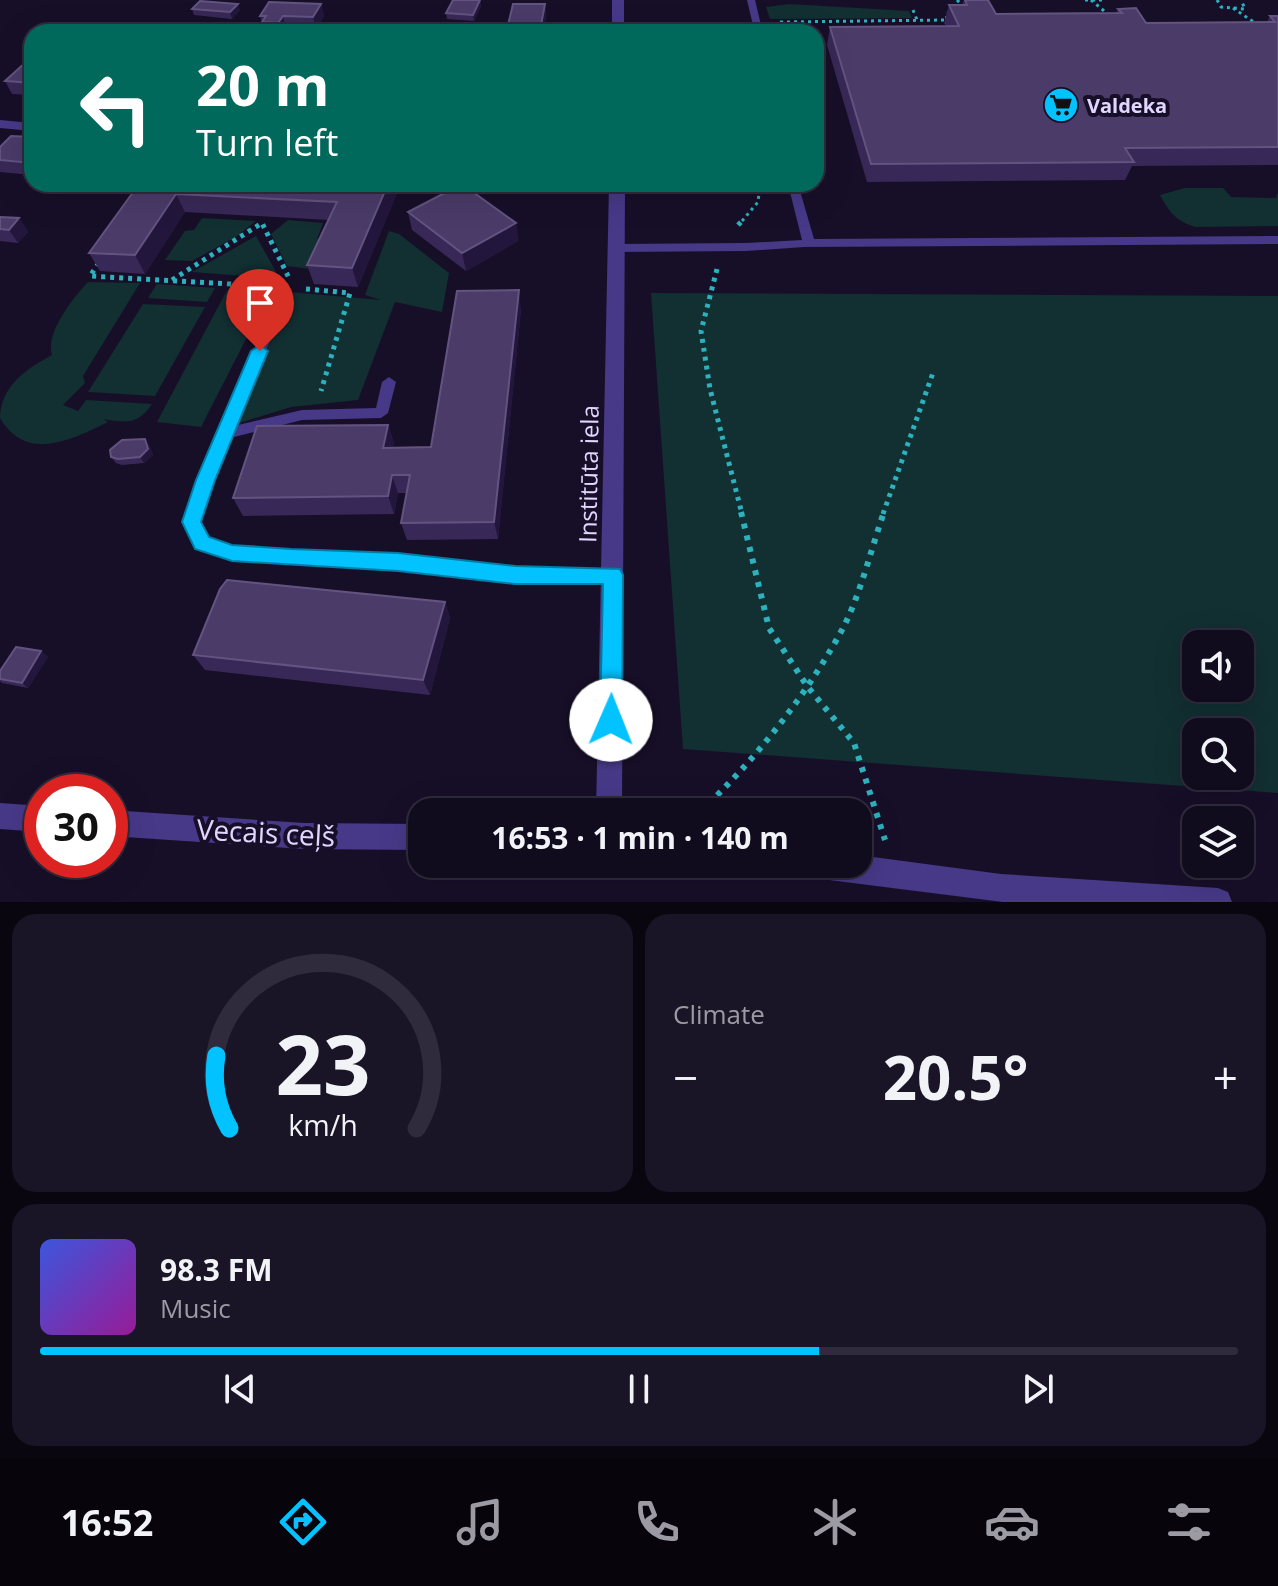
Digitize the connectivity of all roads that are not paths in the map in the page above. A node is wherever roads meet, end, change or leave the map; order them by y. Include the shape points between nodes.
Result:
1 (618, 0) edge
2 (751, 0) edge
3 (618, 24) edge
4 (757, 24) edge
5 (0, 124) edge
6 (24, 126) edge
7 (617, 192) edge
8 (795, 192) edge
9 (1278, 240) edge
10 (809, 243) junction
11 (617, 248) junction
12 (287, 290) road end
13 (389, 382) dead end
14 (225, 434) junction
15 (613, 575) junction
16 (609, 798) edge
17 (0, 816) edge
18 (24, 818) edge
19 (128, 824) edge
20 (408, 837) edge
21 (872, 870) edge
22 (1001, 895) edge
23 (1218, 902) edge

1 - 3 street
2 - 4 lane
5 - 6 street
7 - 11 street, Institūta iela
8 - 10 lane
9 - 10 lane
10 - 11 lane
11 - 15 street, Institūta iela
12 - 14 lane
13 - 14 lane via 381,413 302,415
14 - 15 lane via 191,522 202,543 232,553 291,558 398,562 515,575
15 - 16 street, Institūta iela
17 - 18 street
19 - 20 street, Vecais ceļš
21 - 22 street
22 - 23 street

